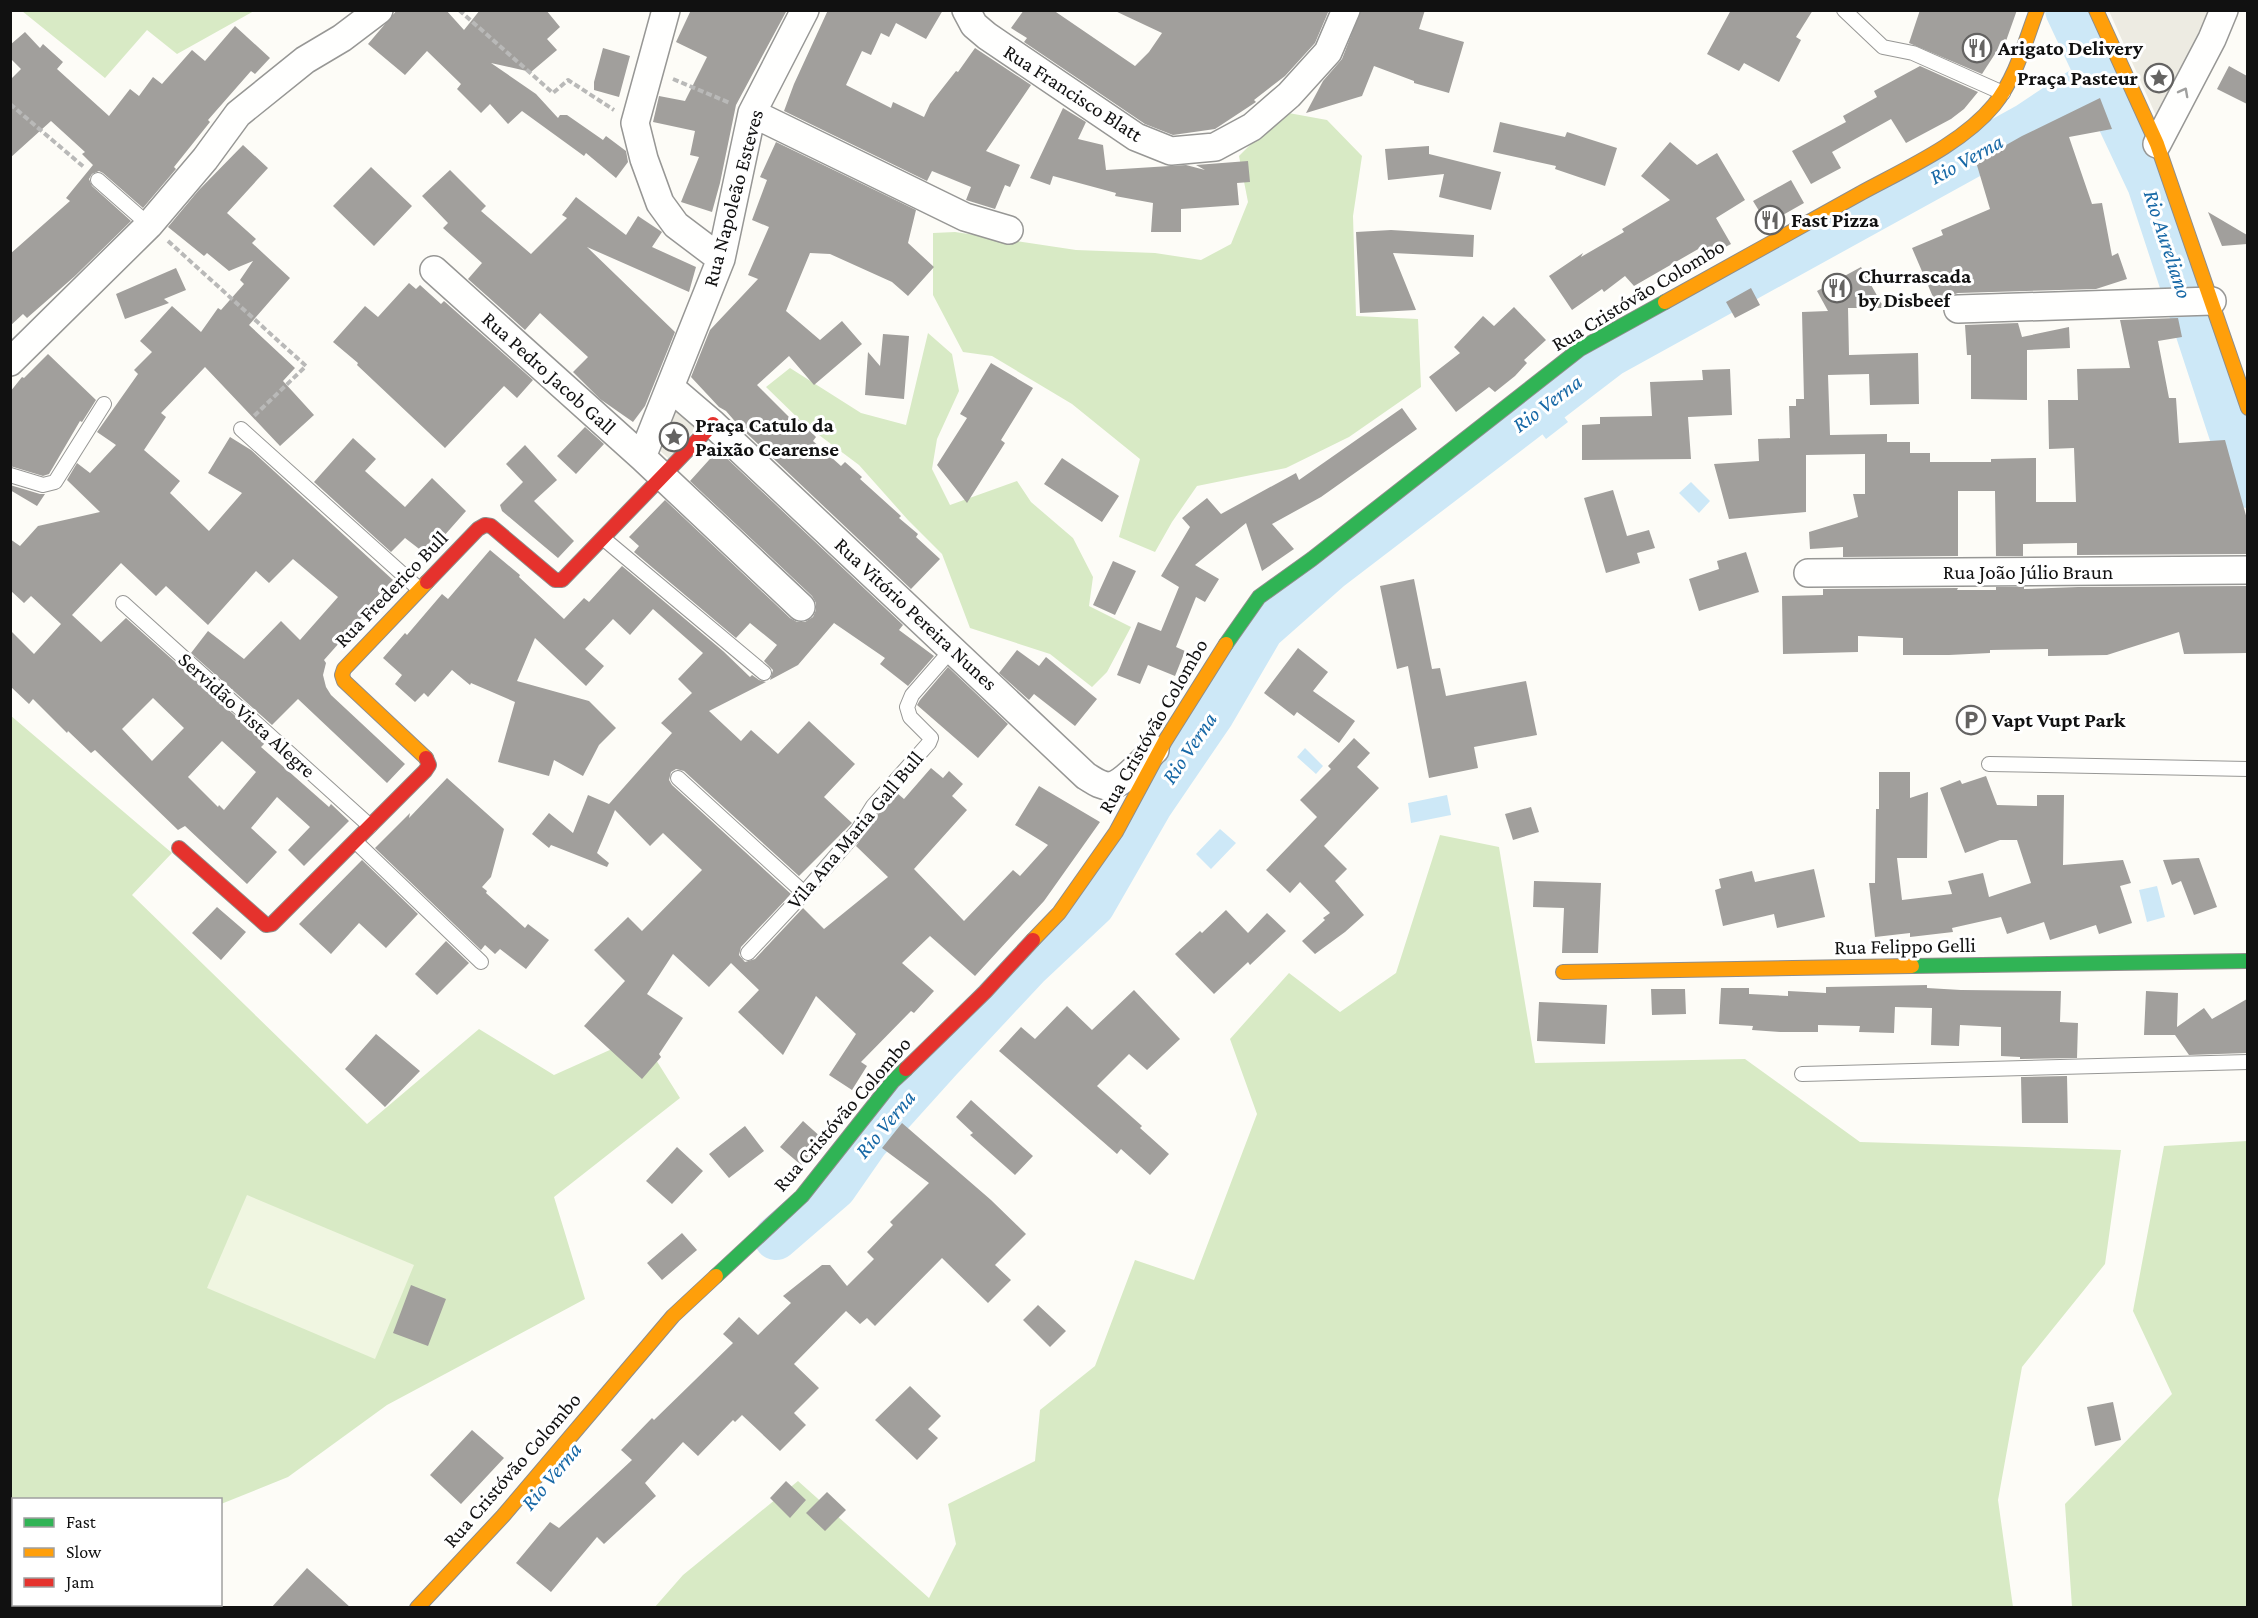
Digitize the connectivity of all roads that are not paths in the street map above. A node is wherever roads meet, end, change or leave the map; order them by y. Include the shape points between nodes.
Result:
1 (379, 10) edge
2 (666, 10) edge
3 (805, 10) edge
4 (966, 10) edge
5 (1346, 10) edge
6 (1844, 10) edge
7 (2037, 10) edge
8 (2096, 10) edge
9 (2224, 10) edge
10 (2003, 93) junction
11 (752, 113) junction
12 (2157, 144) junction
13 (98, 180) road end
14 (149, 225) junction
15 (1008, 230) dead end
16 (721, 259) junction
17 (434, 270) dead end
18 (2212, 301) junction
19 (1958, 309) dead end
20 (10, 362) edge
21 (671, 388) junction
22 (2246, 396) edge
23 (104, 404) dead end
24 (713, 424) junction
25 (241, 429) road end
26 (642, 457) junction
27 (10, 475) edge
28 (663, 478) junction
29 (604, 539) junction
30 (2245, 570) edge
31 (1808, 573) dead end
32 (418, 589) junction
33 (123, 603) dead end
34 (801, 607) dead end
35 (953, 648) junction
36 (764, 673) dead end
37 (1166, 741) junction
38 (1989, 764) dead end
39 (2247, 769) edge
40 (678, 778) dead end
41 (370, 826) junction
42 (356, 842) junction
43 (179, 848) dead end
44 (804, 893) junction
45 (747, 953) dead end
46 (2247, 961) edge
47 (481, 962) dead end
48 (1563, 972) dead end
49 (2247, 1062) edge
50 (1802, 1074) dead end
51 (417, 1608) edge

1 - 14 street via 305,60 238,114
2 - 16 street via 635,123 660,203 675,225
3 - 11 street, Rua Napoleão Esteves
4 - 5 street, Rua Francisco Blatt via 974,25 987,36 1136,137 1171,151 1215,147 1252,128 1328,52
6 - 10 lane via 1883,47 1913,53
7 - 10 main road, Rua Cristóvão Colombo
8 - 12 main road
12 -> 9 street
10 - 37 main road, Rua Cristóvão Colombo via 1986,114 1948,143 1580,349 1312,560 1259,597 1236,627
11 - 15 street via 965,217
11 - 16 street, Rua Napoleão Esteves
12 - 18 main road
13 - 14 lane
14 - 20 street
16 - 21 street, Rua Napoleão Esteves
17 - 26 street, Rua Pedro Jacob Gall
18 - 19 street
18 - 22 main road
21 - 24 street, Rua Vitório Pereira Nunes
21 - 26 street, Rua Napoleão Esteves
23 - 27 lane via 55,482 43,485
24 - 28 main road
24 - 35 street, Rua Vitório Pereira Nunes
25 - 32 lane
26 - 28 street, Rua Pedro Jacob Gall
28 - 29 main road, Rua Frederico Bull
28 - 34 street, Rua Pedro Jacob Gall
29 - 32 main road, Rua Frederico Bull via 569,575 555,580 485,525
29 - 36 lane
30 - 31 street, Rua João Júlio Braun
32 - 41 main road, Rua Frederico Bull via 342,675 429,765
33 - 41 lane, Servidão Vista Alegre
35 - 37 street, Rua Vitório Pereira Nunes via 1097,783 1108,786 1121,781
35 - 44 lane, Vila Ana Maria Gall Bull via 912,695 907,707 910,717 931,738 929,743
37 - 51 main road, Rua Cristóvão Colombo via 1116,832 1059,913 893,1081 802,1196 673,1316 504,1516
38 - 39 lane
40 - 44 lane
41 - 42 main road, Rua Frederico Bull
42 - 43 main road, Rua Frederico Bull via 272,924 266,925
42 - 47 lane
44 - 45 lane, Vila Ana Maria Gall Bull
46 - 48 main road, Rua Felippo Gelli
49 - 50 lane

